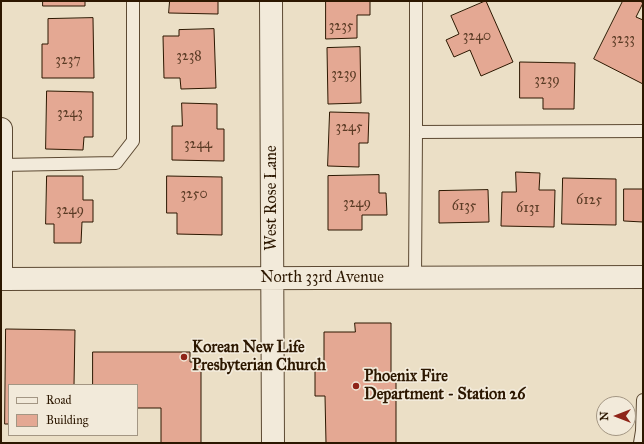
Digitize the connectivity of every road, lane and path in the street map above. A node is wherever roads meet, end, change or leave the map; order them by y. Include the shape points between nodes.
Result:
1 (133, 1) edge
2 (271, 1) edge
3 (416, 1) edge
4 (1, 129) edge
5 (643, 131) edge
6 (416, 132) junction
7 (1, 165) edge
8 (643, 277) edge
9 (272, 278) junction
10 (415, 278) junction
11 (1, 279) edge
12 (643, 400) edge
13 (273, 443) edge
14 (640, 443) edge

1 - 7 lane via 133,141 116,162
2 - 9 street, West Rose Lane
3 - 6 lane
4 - 7 street
5 - 6 lane
6 - 10 lane
7 - 11 street
8 - 10 street, North 33rd Avenue
9 - 10 street, North 33rd Avenue
9 - 11 street, North 33rd Avenue
9 - 13 street, West Rose Lane
12 - 14 lane

